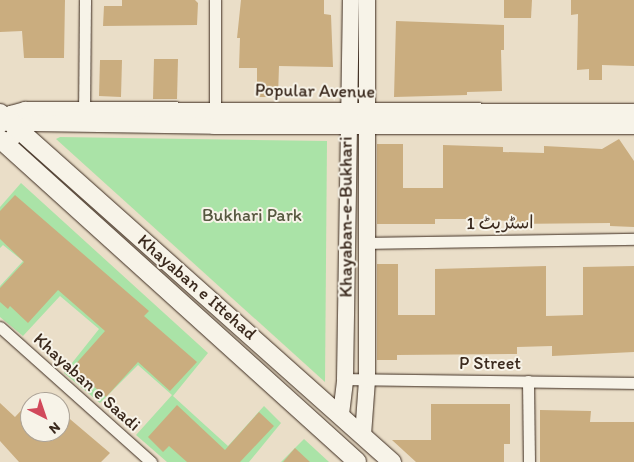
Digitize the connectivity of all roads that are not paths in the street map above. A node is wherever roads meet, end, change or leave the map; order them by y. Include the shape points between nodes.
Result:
1 (85, 0) edge
2 (215, 0) edge
3 (351, 0) edge
4 (367, 0) edge
5 (215, 110) junction
6 (634, 112) edge
7 (84, 115) junction
8 (2, 119) edge
9 (348, 119) junction
10 (366, 119) junction
11 (214, 126) junction
12 (634, 126) edge
13 (19, 131) junction
14 (3, 142) edge
15 (634, 238) edge
16 (366, 243) junction
17 (0, 328) edge
18 (345, 379) junction
19 (367, 380) junction
20 (528, 381) junction
21 (634, 383) edge
22 (341, 414) junction
23 (363, 435) junction
24 (151, 462) edge
25 (357, 462) edge
26 (392, 462) edge
27 (529, 462) edge

1 - 7 street
2 - 5 street
3 - 9 street, Khayaban-e-Bukhari
4 - 10 street, Khayaban-e-Bukhari
5 - 7 street, Popular Avenue
5 - 9 street, Popular Avenue
5 - 11 street
6 - 10 street, Popular Avenue
7 - 8 street, Popular Avenue via 25,110
7 - 11 street, Popular Avenue
7 - 13 street, Popular Avenue via 33,123
8 - 13 main road, Khayaban e Ittehad
9 - 10 street, Popular Avenue
9 - 11 street, Popular Avenue
9 - 18 street, Khayaban-e-Bukhari
10 - 12 street, Popular Avenue
10 - 16 street, Khayaban-e-Bukhari
13 - 14 street, Popular Avenue
13 - 22 main road, Khayaban e Ittehad
14 - 25 main road, Khayaban e Ittehad
15 - 16 street, اسٹریٹ 1
16 - 19 street, Khayaban-e-Bukhari
17 - 24 street, Khayaban e Saadi
18 - 19 street, P Street
18 - 22 street, Khayaban-e-Bukhari
19 - 20 street, P Street
19 - 23 street, Khayaban-e-Bukhari
20 - 21 street, P Street
20 - 27 street
22 - 23 main road, Khayaban e Ittehad
23 - 26 main road, Khayaban e Ittehad

